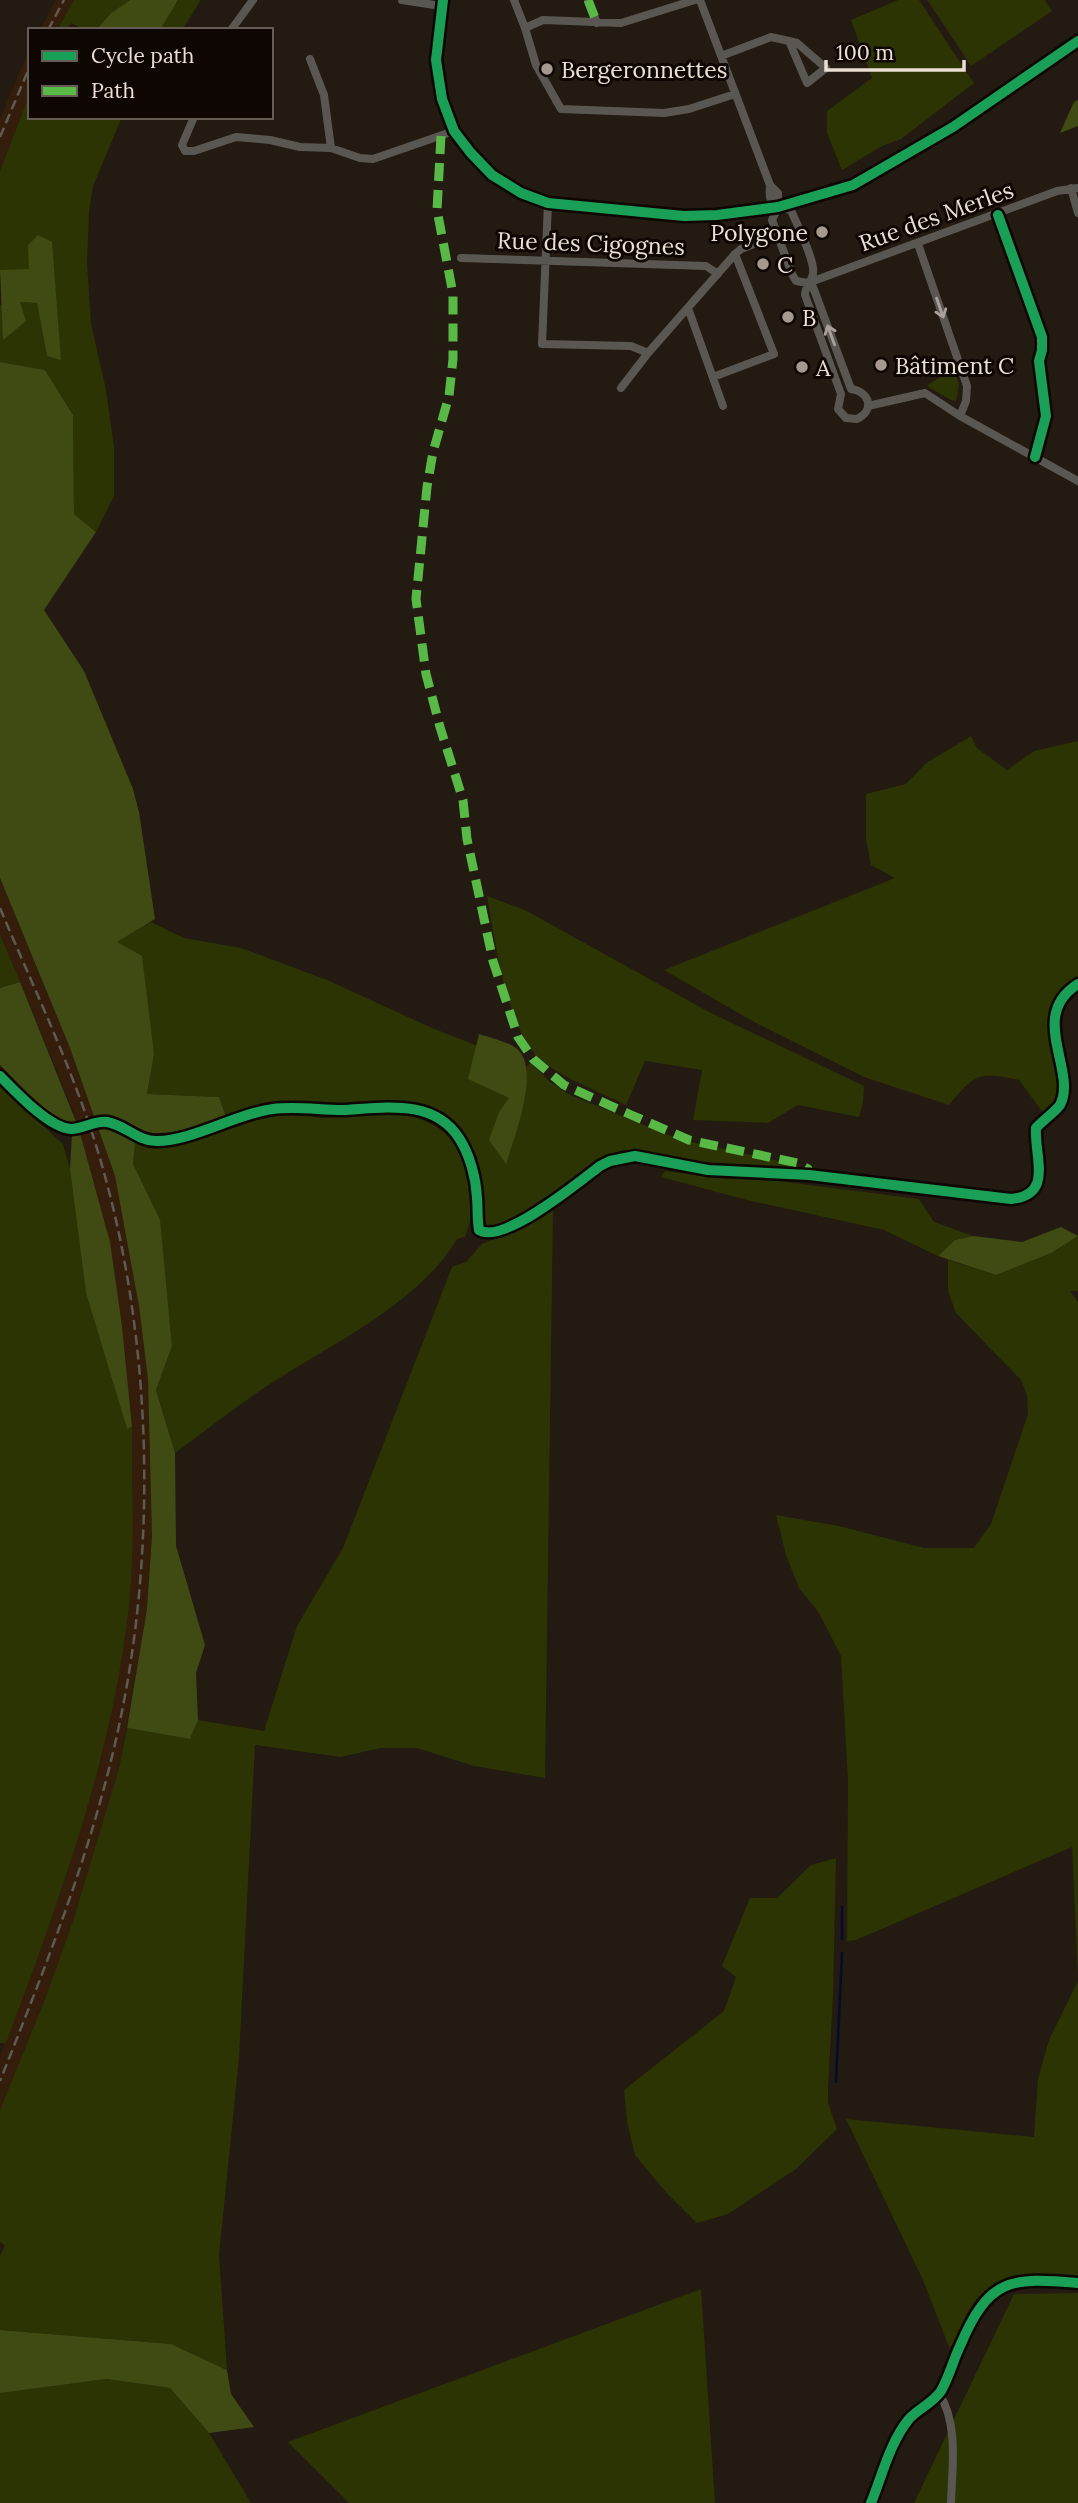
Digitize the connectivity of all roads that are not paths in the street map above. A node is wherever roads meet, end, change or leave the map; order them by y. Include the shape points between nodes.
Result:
1 (253, 0) edge
2 (402, 0) edge
3 (514, 0) edge
4 (589, 0) edge
5 (695, 0) edge
6 (700, 0) edge
7 (442, 3) edge
8 (597, 23) junction
9 (525, 27) junction
10 (233, 28) edge
11 (789, 41) junction
12 (1078, 41) edge
13 (721, 55) junction
14 (310, 59) dead end
15 (735, 94) junction
16 (193, 119) edge
17 (454, 131) junction
18 (331, 148) junction
19 (1075, 188) edge
20 (548, 203) junction
21 (778, 207) junction
22 (1078, 213) edge
23 (998, 215) junction
24 (778, 235) junction
25 (918, 244) junction
26 (735, 254) junction
27 (461, 258) dead end
28 (545, 261) junction
29 (718, 274) junction
30 (808, 282) junction
31 (688, 308) junction
32 (648, 353) junction
33 (713, 377) junction
34 (621, 388) dead end
35 (723, 406) dead end
36 (868, 406) junction
37 (960, 416) junction
38 (1035, 457) junction
39 (1078, 481) edge
40 (1078, 984) edge
41 (0, 1076) edge
42 (95, 1124) dead end
43 (85, 1126) dead end
44 (1078, 2283) edge
45 (939, 2393) junction
46 (871, 2503) edge
47 (951, 2503) edge

1 - 10 street
2 - 7 street
3 - 9 street
4 - 8 street
5 - 8 street via 621,23
6 - 13 street
7 - 17 street via 436,60 442,99
8 - 9 street via 543,20
9 - 15 street via 536,65 561,110 664,113
11 - 11 street via 807,83 826,68 797,43
11 - 13 street via 771,37
12 - 21 street via 953,127 868,178 831,194
13 - 15 street
14 - 18 street via 324,95
15 - 21 street via 770,185 772,204
16 - 18 street via 182,145 186,151 236,137
17 - 18 street via 373,159
17 - 20 street via 492,175
19 - 22 street
19 - 23 street, Rue des Merles
20 - 21 street via 684,216
20 - 28 street
21 - 24 street via 772,220
21 - 30 street via 791,210 813,272
23 - 25 street, Rue des Merles
23 - 38 street via 1041,337 1039,361 1046,416
24 - 26 street
24 - 30 street via 796,281
25 - 30 street, Rue des Merles
25 -> 37 street via 967,386
26 - 29 street
26 - 33 street via 774,354
27 - 28 street, Rue des Cigognes
28 - 29 street, Rue des Cigognes via 706,266
28 - 32 street via 542,344 631,345
29 - 31 street
36 -> 30 street via 863,392 851,389
30 - 36 street via 805,295 841,394 838,409 843,416 857,419
31 - 32 street
31 - 33 street
32 - 34 street
33 - 35 street
36 - 37 street via 925,393
37 - 38 street
38 - 39 street
40 - 42 street via 1069,989 1058,1008 1055,1024 1066,1084 1061,1104 1036,1128 1039,1174 1034,1192 1026,1198 809,1175 708,1170 635,1156 600,1166 544,1207 500,1232 484,1233 477,1223 469,1154 443,1121 423,1111 398,1106 273,1109 158,1142 107,1122
41 - 43 street via 50,1121 64,1128
44 - 45 street via 1031,2279 998,2289 985,2300 960,2344
45 - 46 street via 909,2419 893,2445
45 - 47 street via 952,2433

